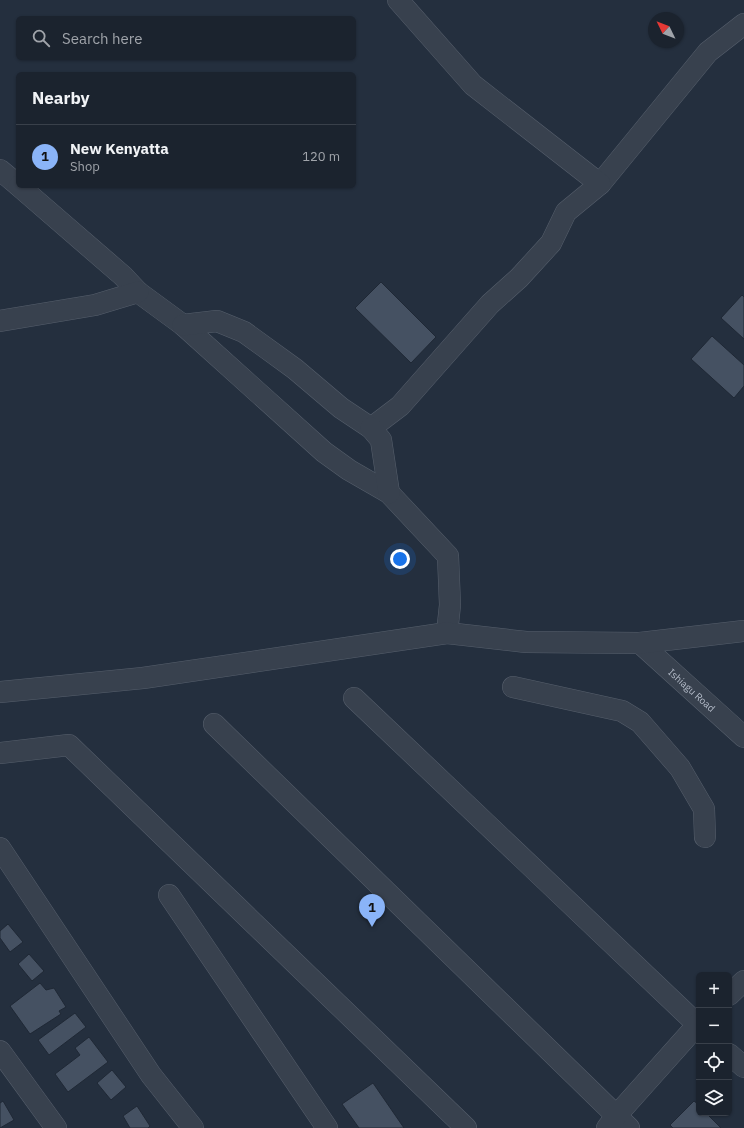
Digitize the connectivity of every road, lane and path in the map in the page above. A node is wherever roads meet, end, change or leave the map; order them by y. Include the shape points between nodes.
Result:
1 (398, 0) edge
2 (744, 24) edge
3 (0, 170) edge
4 (16, 184) edge
5 (600, 184) junction
6 (20, 188) edge
7 (138, 292) junction
8 (0, 321) edge
9 (183, 325) junction
10 (371, 428) junction
11 (389, 493) junction
12 (744, 631) edge
13 (447, 633) junction
14 (640, 643) junction
15 (513, 686) dead end
16 (0, 692) edge
17 (354, 698) dead end
18 (214, 724) dead end
19 (744, 737) edge
20 (0, 753) edge
21 (705, 837) dead end
22 (0, 848) edge
23 (169, 896) dead end
24 (744, 981) edge
25 (732, 992) edge
26 (696, 1022) edge
27 (696, 1029) edge
28 (0, 1051) edge
29 (732, 1057) edge
30 (744, 1067) edge
31 (617, 1124) edge
32 (56, 1128) edge
33 (193, 1128) edge
34 (327, 1128) edge
35 (466, 1128) edge

1 - 5 street via 473,85
2 - 5 street via 708,52
3 - 4 street
5 - 10 street via 566,212 551,243 519,278 490,304 400,406
6 - 7 street via 123,276
7 - 8 street via 95,305
7 - 9 street
9 - 10 street via 217,321 244,332 295,369 341,408
9 - 11 street via 324,452
10 - 11 street via 381,440
11 - 13 street via 448,556 450,605
12 - 14 street
13 - 14 street via 526,642
13 - 16 street via 143,678
14 - 19 street, Ishiagu Road
15 - 21 street via 622,711 640,722 680,768 704,809
17 - 26 street
18 - 31 street
20 - 35 street via 69,745
22 - 33 street via 151,1075
23 - 34 street
24 - 25 street
27 - 31 street
28 - 32 street
29 - 30 street

